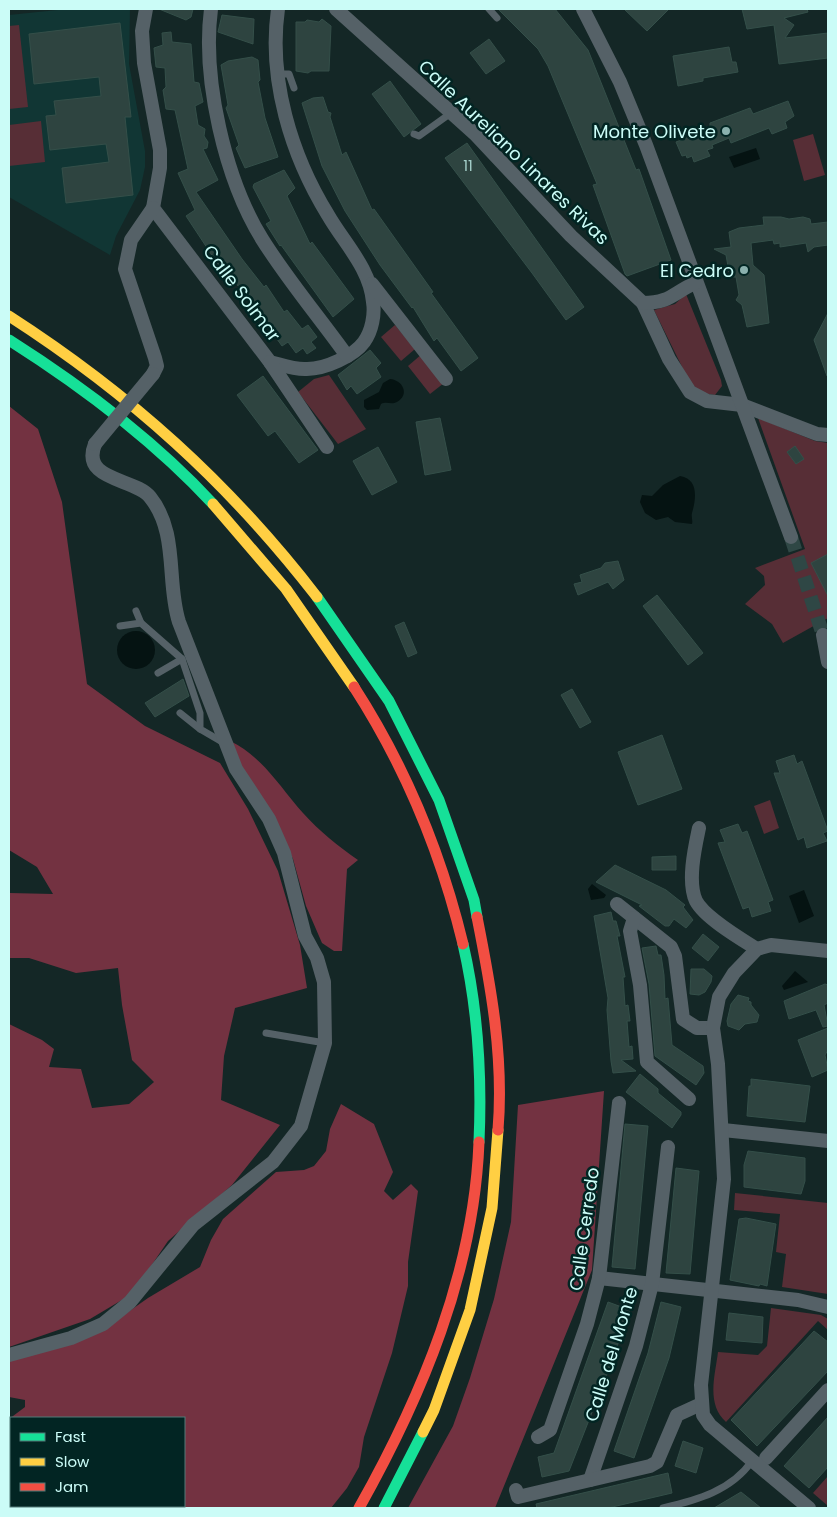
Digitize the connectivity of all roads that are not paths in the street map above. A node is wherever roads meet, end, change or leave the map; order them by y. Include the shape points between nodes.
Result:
1 (146, 9) edge
2 (211, 9) edge
3 (278, 9) edge
4 (336, 9) edge
5 (489, 9) edge
6 (583, 9) edge
7 (497, 18) dead end
8 (278, 74) junction
9 (294, 88) dead end
10 (451, 113) junction
11 (414, 134) dead end
12 (154, 208) junction
13 (368, 279) junction
14 (695, 283) junction
15 (643, 303) junction
16 (9, 316) edge
17 (9, 340) edge
18 (347, 356) junction
19 (270, 362) junction
20 (446, 379) dead end
21 (742, 405) junction
22 (828, 435) edge
23 (327, 447) dead end
24 (791, 537) tunnel mouth
25 (136, 611) dead end
26 (141, 623) junction
27 (120, 626) dead end
28 (823, 634) dead end
29 (182, 659) junction
30 (828, 662) edge
31 (158, 673) dead end
32 (180, 713) dead end
33 (200, 729) junction
34 (224, 743) junction
35 (699, 828) dead end
36 (617, 904) dead end
37 (634, 918) junction
38 (757, 949) junction
39 (828, 952) edge
40 (713, 1028) junction
41 (266, 1033) dead end
42 (326, 1043) junction
43 (690, 1098) dead end
44 (619, 1103) dead end
45 (722, 1130) junction
46 (828, 1141) edge
47 (668, 1147) dead end
48 (599, 1278) junction
49 (652, 1284) junction
50 (712, 1291) junction
51 (828, 1307) edge
52 (9, 1355) edge
53 (828, 1390) edge
54 (701, 1404) junction
55 (538, 1437) dead end
56 (766, 1458) dead end
57 (752, 1462) junction
58 (590, 1480) junction
59 (516, 1490) dead end
60 (359, 1508) edge
61 (384, 1508) edge
62 (663, 1508) edge
63 (809, 1508) edge

1 - 12 street via 142,31 144,63 160,150
2 - 18 street via 209,63 233,177 262,238
3 - 8 street, Calle Solmar via 274,36
4 - 10 street, Calle Aureliano Linares Rivas
5 - 7 lane
6 - 14 street via 620,82
8 - 9 lane via 289,74
8 - 13 street, Calle Solmar via 287,119 306,174
10 - 11 lane via 419,136
10 - 15 street, Calle Aureliano Linares Rivas via 571,236
12 - 19 street, Calle Solmar
12 - 34 street, bridge via 131,240 125,269 157,366 92,452 96,466 112,479 143,489 152,498 163,521 171,554 173,605
13 - 18 street, Calle Solmar via 374,302 372,325 364,342
13 - 20 street
14 - 15 street via 659,303
14 - 21 street
15 - 21 street, Calle Aureliano Linares Rivas via 669,359 690,392 707,401
16 - 61 highway via 107,381 148,415 231,493 302,576 389,702 426,773 469,887 489,968 498,1043 501,1100 497,1177 483,1262 460,1348 427,1429
17 - 60 highway via 93,397 134,430 188,480 255,550 299,606 378,726 412,793 442,871 461,938 475,1011 480,1098 477,1179 461,1262 433,1359 385,1464
18 - 19 street, Calle Solmar via 308,370
19 - 23 street
21 - 22 street, Calle Aureliano Linares Rivas via 817,434
21 - 24 street
25 - 26 lane
26 - 27 lane
26 - 29 lane
28 - 30 street
29 - 31 lane
29 - 33 lane via 200,713
32 - 33 lane
33 - 34 lane
34 - 42 street via 284,853 305,936 317,958 324,982
35 - 38 street via 693,869 696,901 709,915
36 - 37 street
37 - 40 street via 671,947 683,1019 696,1028
37 - 43 street via 630,932 640,985 647,1062
38 - 39 street via 770,945
38 - 40 street via 734,973 719,997
40 - 45 street
41 - 42 lane
42 - 52 street via 301,1126 273,1162 193,1225 130,1302 104,1324 71,1338
44 - 48 street, Calle Cerredo
45 - 46 street
45 - 50 street via 724,1180
47 - 49 street, Calle del Monte
48 - 49 street
48 - 55 street, Calle Cerredo via 587,1324 550,1430
49 - 50 street
49 - 58 street, Calle del Monte via 636,1346
50 - 51 street via 798,1300
50 - 54 street
53 - 56 street
54 - 57 street via 710,1426
54 - 58 street via 677,1415 657,1462
57 - 62 lane via 737,1480 722,1488 698,1499
57 - 63 street
58 - 59 street via 518,1497

